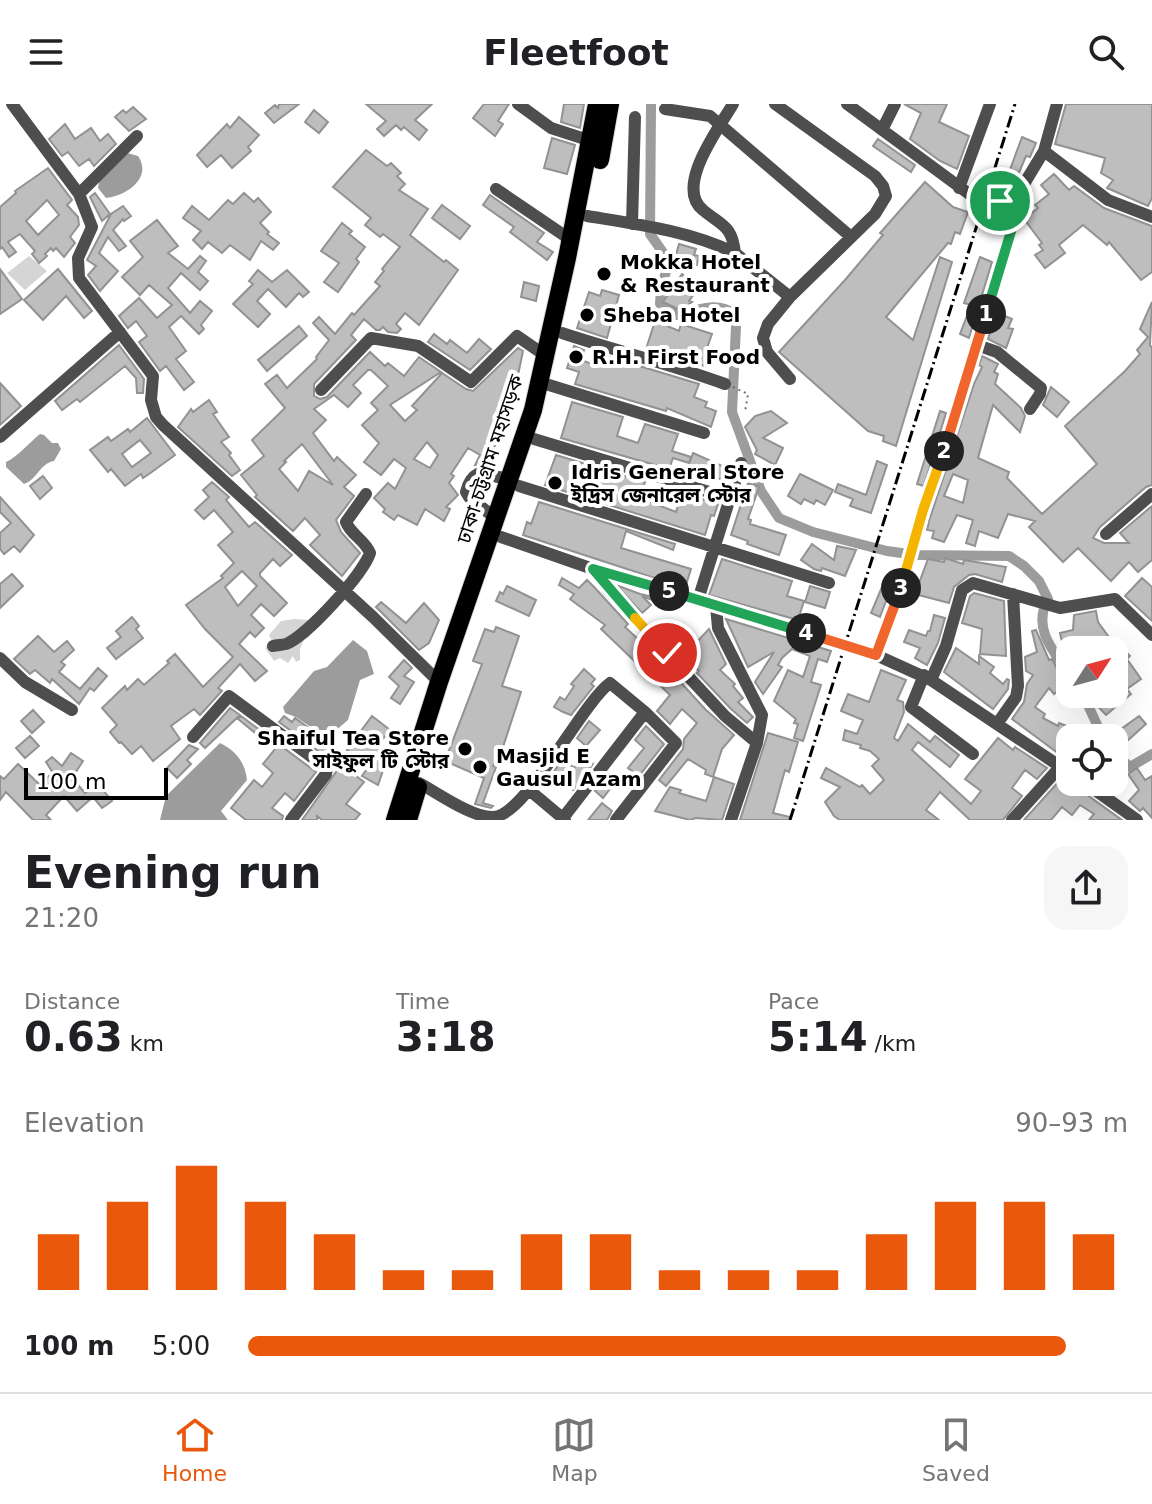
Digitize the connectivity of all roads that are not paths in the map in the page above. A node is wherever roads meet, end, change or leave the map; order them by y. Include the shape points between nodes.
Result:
1 (12, 104) edge
2 (518, 104) edge
3 (597, 104) edge
4 (610, 104) edge
5 (733, 104) edge
6 (775, 104) edge
7 (847, 104) edge
8 (895, 104) edge
9 (990, 104) edge
10 (1057, 104) edge
11 (665, 109) dead end
12 (635, 117) dead end
13 (721, 125) junction
14 (882, 130) junction
15 (137, 136) dead end
16 (591, 141) junction
17 (1044, 151) junction
18 (959, 188) junction
19 (496, 189) dead end
20 (79, 194) junction
21 (1018, 194) junction
22 (1152, 217) edge
23 (643, 226) junction
24 (579, 227) junction
25 (850, 236) junction
26 (735, 253) junction
27 (790, 297) junction
28 (120, 332) junction
29 (562, 333) junction
30 (977, 345) junction
31 (546, 356) junction
32 (790, 379) dead end
33 (725, 384) dead end
34 (549, 385) junction
35 (321, 390) dead end
36 (1030, 409) dead end
37 (704, 433) dead end
38 (0, 437) edge
39 (534, 439) junction
40 (741, 463) dead end
41 (513, 483) junction
42 (366, 494) dead end
43 (1152, 494) edge
44 (729, 498) junction
45 (495, 518) junction
46 (1106, 534) dead end
47 (501, 537) junction
48 (714, 548) junction
49 (593, 569) junction
50 (829, 583) dead end
51 (345, 592) junction
52 (1013, 594) junction
53 (698, 600) junction
54 (716, 606) junction
55 (1152, 635) edge
56 (273, 646) dead end
57 (876, 655) junction
58 (0, 658) edge
59 (928, 678) junction
60 (439, 682) junction
61 (72, 710) dead end
62 (645, 712) junction
63 (997, 724) junction
64 (193, 737) dead end
65 (757, 743) junction
66 (973, 754) dead end
67 (1056, 764) edge
68 (1056, 778) edge
69 (419, 783) junction
70 (528, 789) junction
71 (1104, 796) edge
72 (564, 819) edge
73 (291, 820) edge
74 (395, 820) edge
75 (408, 820) edge
76 (616, 820) edge
77 (731, 820) edge
78 (1012, 820) edge
79 (1137, 820) edge

1 - 20 street
2 - 16 street via 551,128
3 - 16 highway, ঢাকা-চট্টগ্রাম মহাসড়ক
4 - 24 highway, ঢাকা-চট্টগ্রাম মহাসড়ক
5 - 13 street
6 - 25 street via 883,186 886,196 875,214
7 - 14 street
8 - 14 street
9 - 18 street
10 - 17 street
11 - 13 street via 710,116
12 - 23 street
13 - 25 street
13 - 26 street via 699,161 693,199 726,226 734,237
14 - 18 street
15 - 20 street
16 - 24 highway, ঢাকা-চট্টগ্রাম মহাসড়ক
17 - 21 street
17 - 22 street via 1108,200
18 - 21 street via 991,202
19 - 24 street
20 - 28 street via 92,227 78,258 79,278
21 - 30 street
23 - 24 street
23 - 26 street
24 - 29 highway, ঢাকা-চট্টগ্রাম মহাসড়ক
24 - 31 highway, ঢাকা-চট্টগ্রাম মহাসড়ক
25 - 27 street
26 - 27 street
27 - 32 street via 763,338 767,352
28 - 38 street
28 - 51 street via 153,376 156,417
29 - 33 street
29 - 34 highway, ঢাকা-চট্টগ্রাম মহাসড়ক
30 - 36 street via 997,352 1041,388
30 - 57 street
31 - 35 street via 517,336 471,382 418,346 371,338
31 - 41 highway, ঢাকা-চট্টগ্রাম মহাসড়ক
34 - 37 street
34 - 39 highway, ঢাকা-চট্টগ্রাম মহাসড়ক
39 - 41 highway, ঢাকা-চট্টগ্রাম মহাসড়ক
39 - 44 street
40 - 44 street
41 - 45 highway, ঢাকা-চট্টগ্রাম মহাসড়ক
41 - 45 street via 479,473 471,478 469,497
41 - 47 highway, ঢাকা-চট্টগ্রাম মহাসড়ক
41 - 48 street
42 - 51 street via 346,522 370,553
43 - 46 street
44 - 48 street
45 - 60 highway, ঢাকা-চট্টগ্রাম মহাসড়ক
47 - 49 street
47 - 69 highway, ঢাকা-চট্টগ্রাম মহাসড়ক
48 - 50 street
48 - 53 street
49 - 53 street
49 - 65 street via 725,716
51 - 56 street via 287,644
51 - 60 street
52 - 55 street via 1060,608 1115,599
52 - 59 street via 967,585
52 - 63 street via 1018,686
53 - 54 street
54 - 57 street
54 - 65 street via 718,628 762,715
57 - 59 street
58 - 61 street via 25,682
59 - 63 street
59 - 66 street via 911,707
60 - 74 highway, ঢাকা-চট্টগ্রাম মহাসড়ক
62 - 70 street via 614,684 606,685
62 - 72 street
62 - 76 street via 675,747
63 - 67 street
64 - 73 street via 229,696 324,766 326,774
65 - 77 street
68 - 78 street
69 - 70 street via 494,818 511,811
69 - 75 highway, ঢাকা-চট্টগ্রাম মহাসড়ক
70 - 72 street
71 - 79 street

